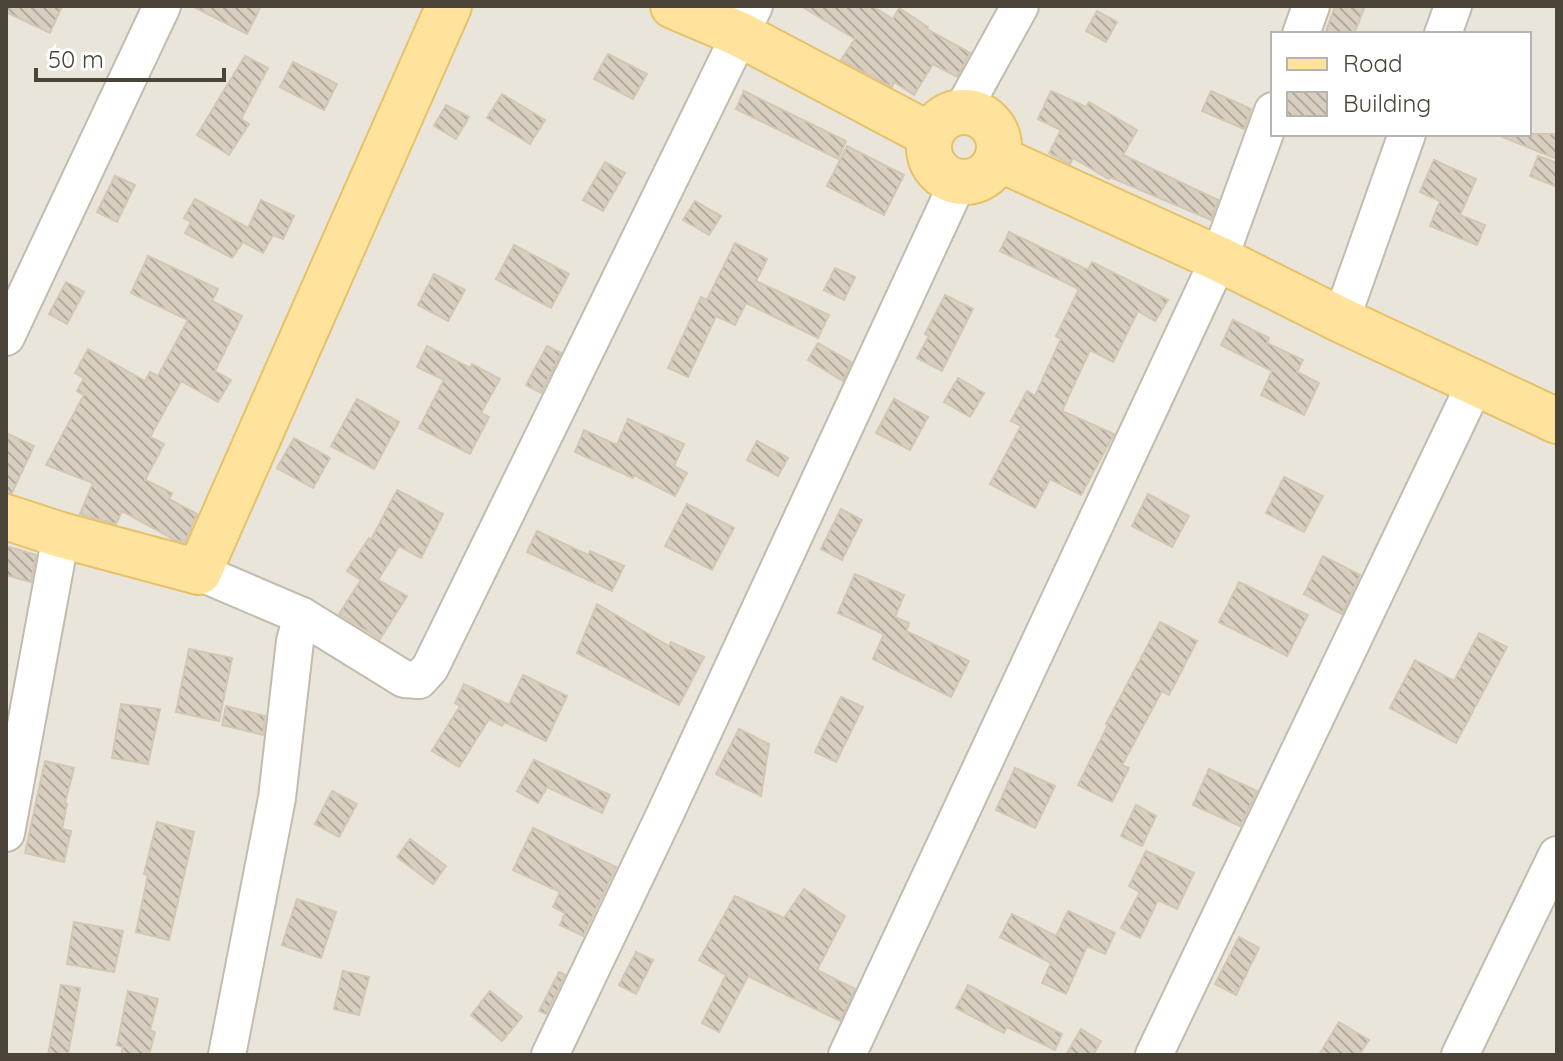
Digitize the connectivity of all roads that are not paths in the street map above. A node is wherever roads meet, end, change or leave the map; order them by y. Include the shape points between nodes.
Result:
1 (162, 6) edge
2 (449, 6) edge
3 (673, 6) edge
4 (1020, 6) edge
5 (1311, 6) edge
6 (1453, 6) edge
7 (746, 20) edge
8 (1302, 32) edge
9 (1444, 32) edge
10 (1271, 116) edge
11 (946, 123) junction
12 (1406, 136) edge
13 (997, 158) junction
14 (958, 182) junction
15 (1219, 259) junction
16 (1341, 320) junction
17 (6, 337) edge
18 (1475, 384) junction
19 (1557, 421) edge
20 (6, 517) edge
21 (61, 535) junction
22 (199, 572) junction
23 (302, 616) junction
24 (6, 833) edge
25 (1557, 855) edge
26 (227, 1055) edge
27 (550, 1055) edge
28 (847, 1055) edge
29 (1154, 1055) edge
30 (1460, 1055) edge

1 - 17 street
2 - 22 main road
3 - 7 main road
4 - 11 street
5 - 8 street
6 - 9 street
7 - 11 main road
7 - 23 street via 430,668 419,680 404,679
10 - 15 street
11 - 13 main road via 975,113 987,120 999,144
11 - 14 main road via 928,147 937,170
12 - 16 street
13 - 14 main road via 982,177
13 - 15 main road
14 - 27 street
15 - 16 main road
15 - 28 street
16 - 18 main road
18 - 19 main road
18 - 29 street
20 - 21 main road
21 - 22 main road
21 - 24 street
22 - 23 street
23 - 26 street via 277,798
25 - 30 street

